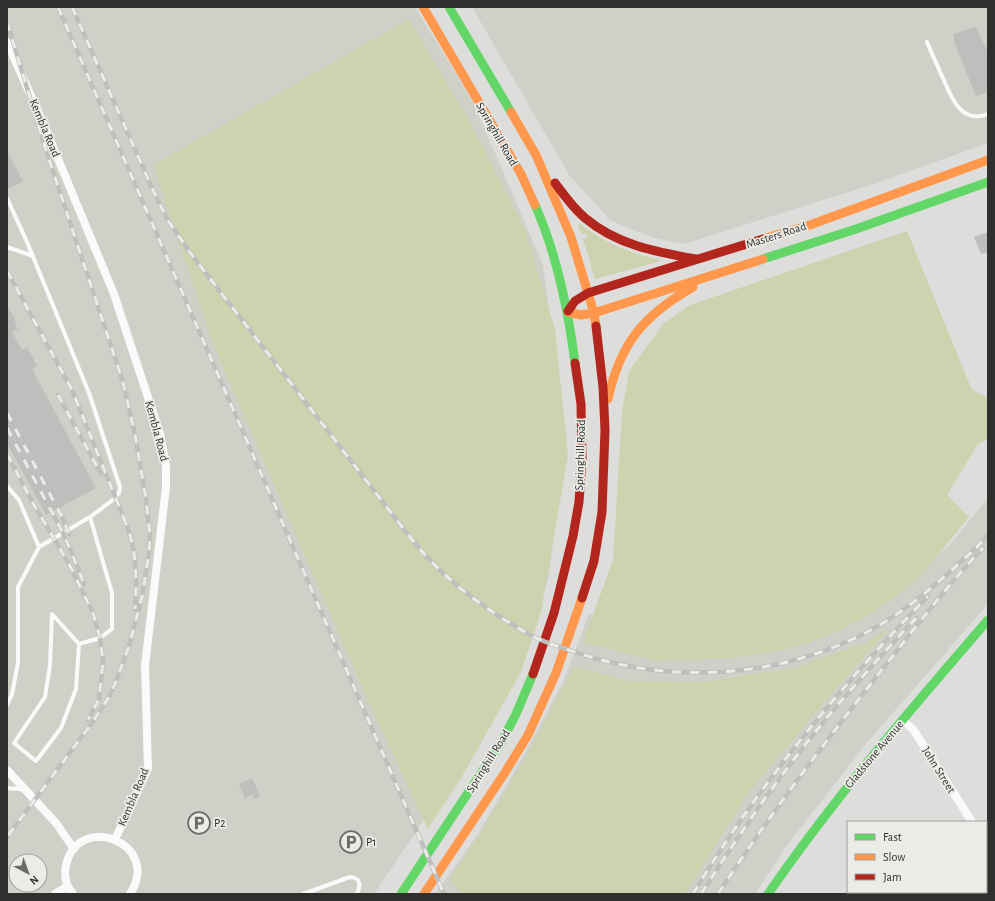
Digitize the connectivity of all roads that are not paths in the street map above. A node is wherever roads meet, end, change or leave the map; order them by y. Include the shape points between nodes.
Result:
1 (424, 7) edge
2 (450, 7) edge
3 (7, 42) edge
4 (927, 42) dead end
5 (988, 114) edge
6 (536, 155) junction
7 (988, 160) edge
8 (988, 182) edge
9 (7, 198) edge
10 (7, 247) edge
11 (33, 256) junction
12 (699, 260) junction
13 (727, 270) junction
14 (588, 293) junction
15 (568, 312) junction
16 (594, 313) junction
17 (606, 430) junction
18 (7, 486) edge
19 (90, 517) junction
20 (39, 547) junction
21 (988, 620) edge
22 (79, 644) junction
23 (7, 705) edge
24 (902, 720) junction
25 (7, 770) edge
26 (7, 788) edge
27 (31, 796) junction
28 (971, 821) edge
29 (115, 839) junction
30 (74, 848) junction
31 (68, 886) junction
32 (402, 892) edge
33 (55, 894) edge
34 (73, 894) edge
35 (130, 894) edge
36 (303, 894) edge
37 (357, 894) edge
38 (424, 894) edge
39 (768, 894) edge

1 - 15 main road, Springhill Road via 521,174 552,253
2 - 6 main road, Springhill Road
3 - 29 street, Kembla Road via 44,124 114,294 160,434 166,466 166,487 145,666 148,768
4 - 5 lane via 954,103 969,116 982,117
6 - 12 main road via 571,205 603,232 636,247
6 - 14 main road, Springhill Road via 571,238
7 - 12 main road, Masters Road via 807,226
8 - 13 main road, Masters Road via 856,229
9 - 11 lane
10 - 11 lane
11 - 19 lane via 89,393 120,486 119,493 114,499
12 - 14 main road, Masters Road
13 - 16 main road, Masters Road
13 - 17 main road via 664,304 639,328 626,347 612,381 608,396
14 - 15 main road, Masters Road via 575,301
14 - 16 main road, Springhill Road
15 - 16 main road, Masters Road via 581,315
15 - 32 main road, Springhill Road via 580,393 582,458 579,502 573,536 554,613 536,665 501,743
16 - 17 main road, Springhill Road
17 - 38 main road, Springhill Road via 602,512 594,561 556,673 528,735
18 - 20 lane via 19,500
19 - 20 lane
19 - 22 lane via 112,593 112,629 100,638
20 - 23 lane via 18,587 18,663 12,694
21 - 24 main road, Gladstone Avenue
22 - 22 lane via 76,689 61,728 36,761 14,743 45,697 50,665 52,614
24 - 28 street, John Street via 913,729
24 - 39 main road, Gladstone Avenue via 808,836
25 - 27 street
26 - 27 lane via 20,789
27 - 30 street via 56,823
29 - 30 street via 104,836 91,838
29 - 35 street via 128,848 136,862 137,877
30 - 31 street via 66,867 65,877
31 - 33 street
31 - 34 street
36 - 37 lane via 350,877 356,878 359,882

